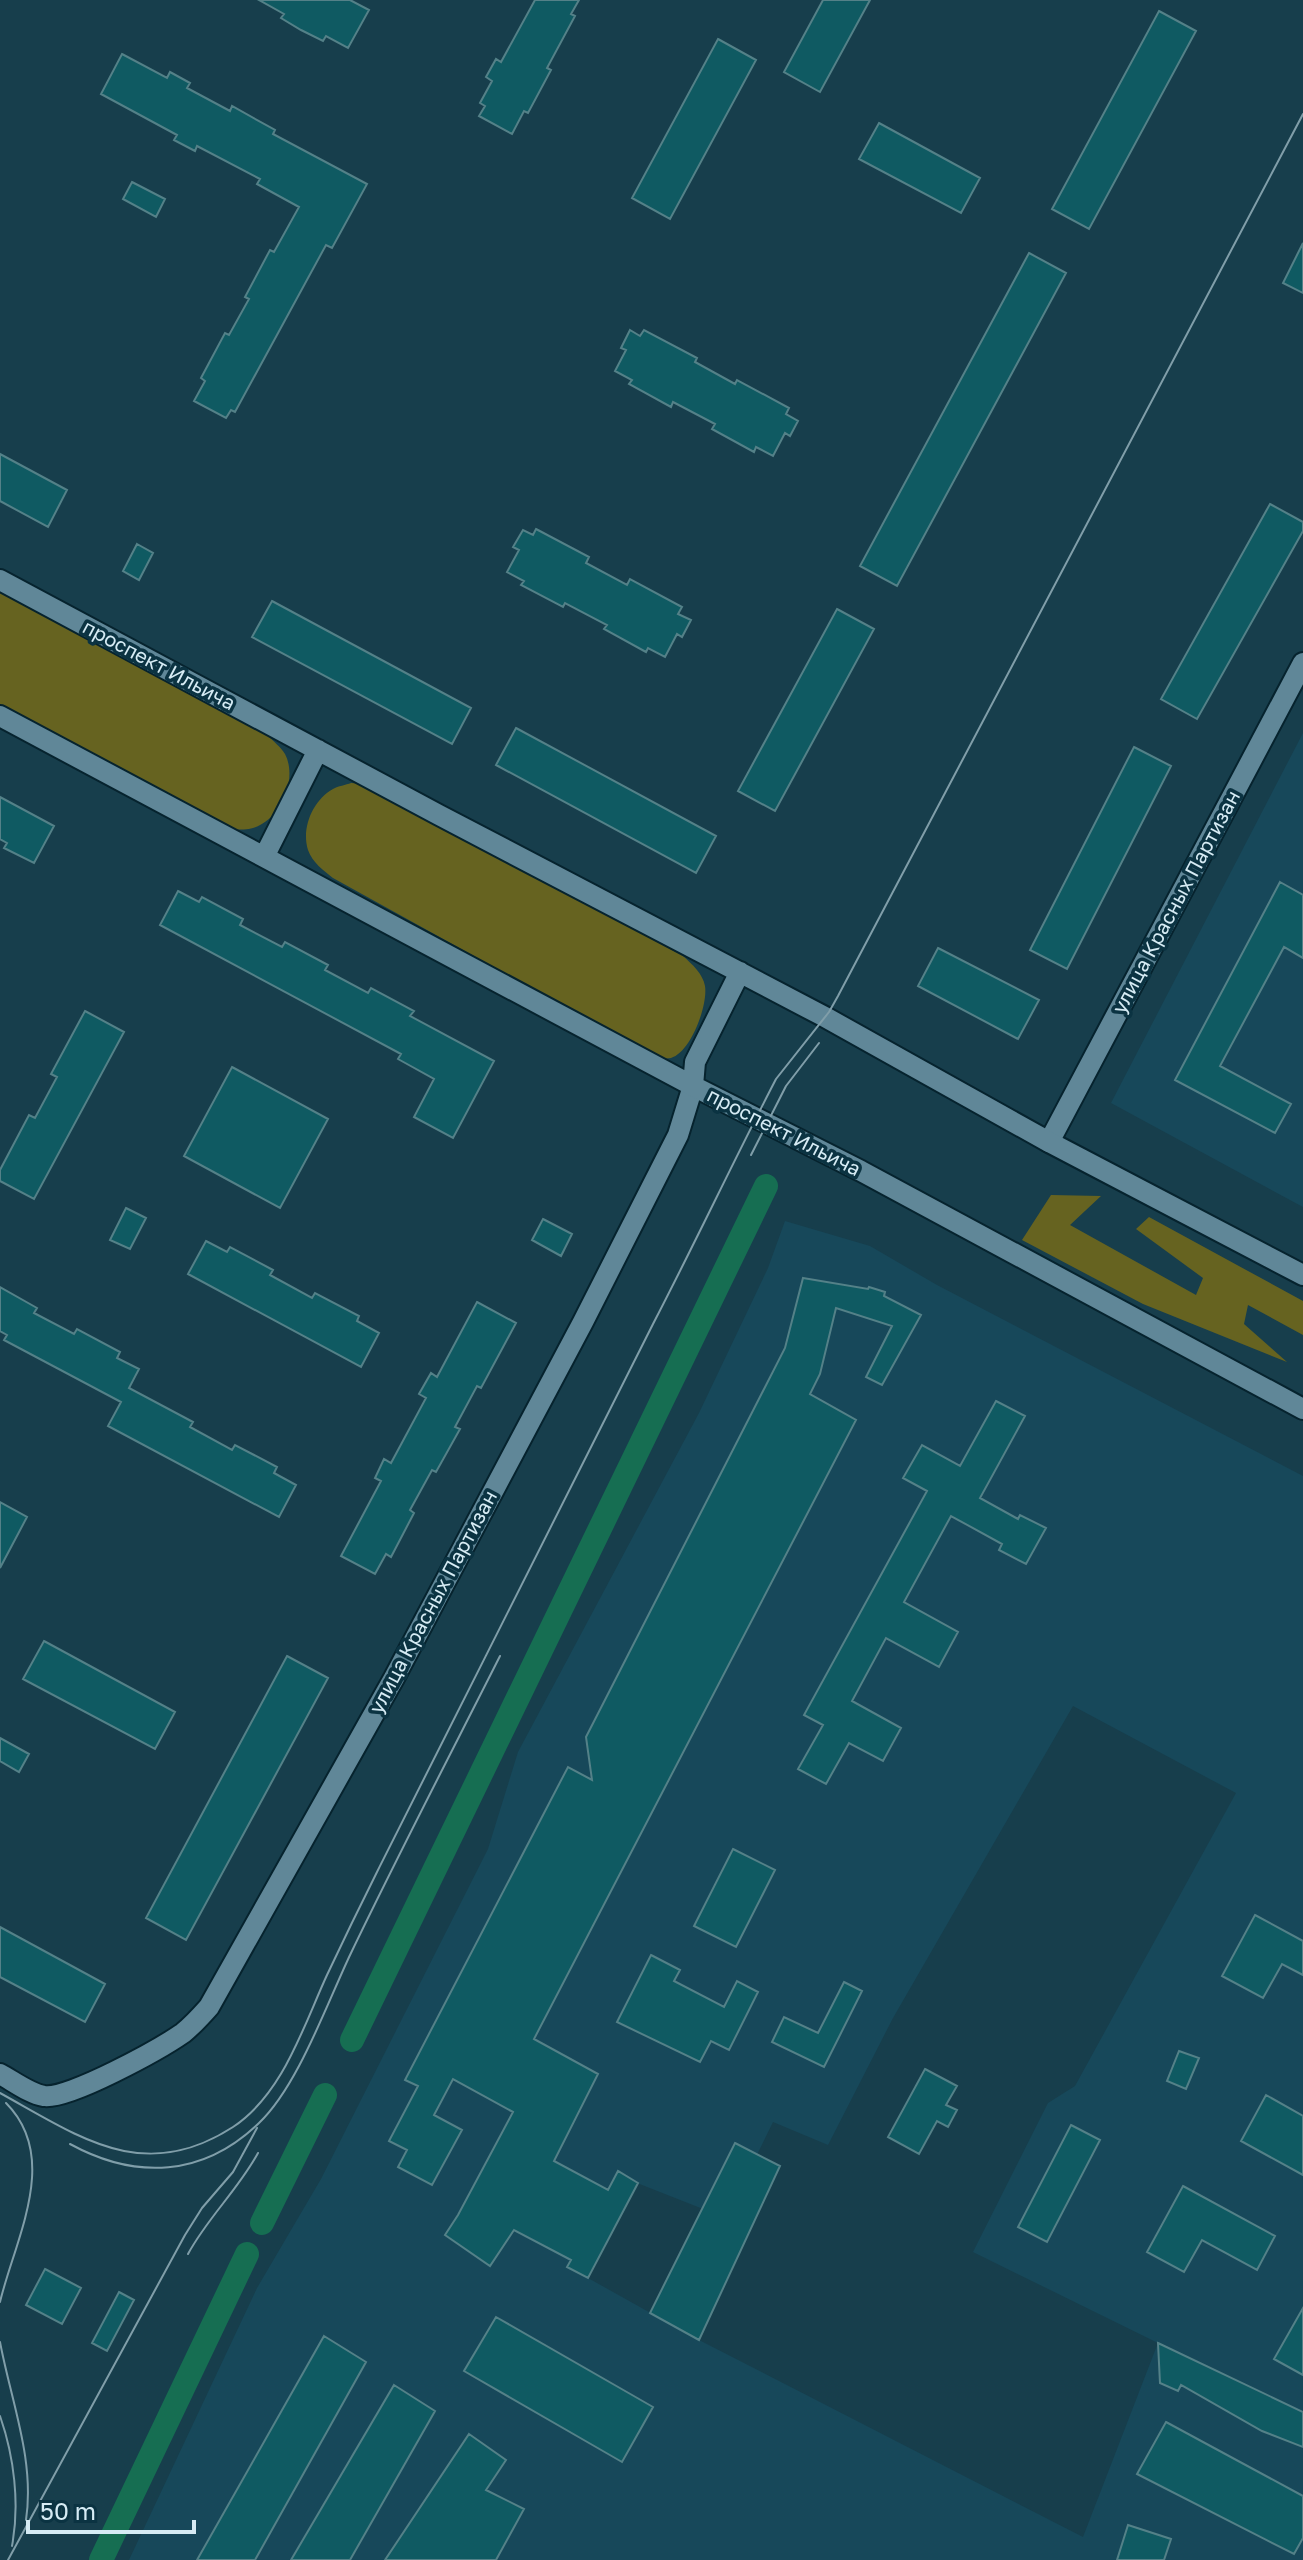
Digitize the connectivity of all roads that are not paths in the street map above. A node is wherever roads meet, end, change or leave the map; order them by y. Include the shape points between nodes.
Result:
1 (0, 580) edge
2 (1303, 663) edge
3 (0, 716) edge
4 (318, 750) junction
5 (264, 857) junction
6 (740, 972) junction
7 (693, 1086) junction
8 (1049, 1142) junction
9 (1303, 1275) edge
10 (1303, 1409) edge
11 (0, 2074) edge

1 - 4 street, проспект Ильича
2 - 8 street, улица Красных Партизан
3 - 5 street, проспект Ильича
4 - 5 street
4 - 6 street, проспект Ильича
5 - 7 street, проспект Ильича
6 - 7 street, улица Красных Партизан via 695,1062
6 - 8 street, проспект Ильича
7 - 10 street, проспект Ильича
7 - 11 street, улица Красных Партизан via 678,1135 583,1322 394,1678 214,2000 184,2032 60,2096 43,2096
8 - 9 street, проспект Ильича

